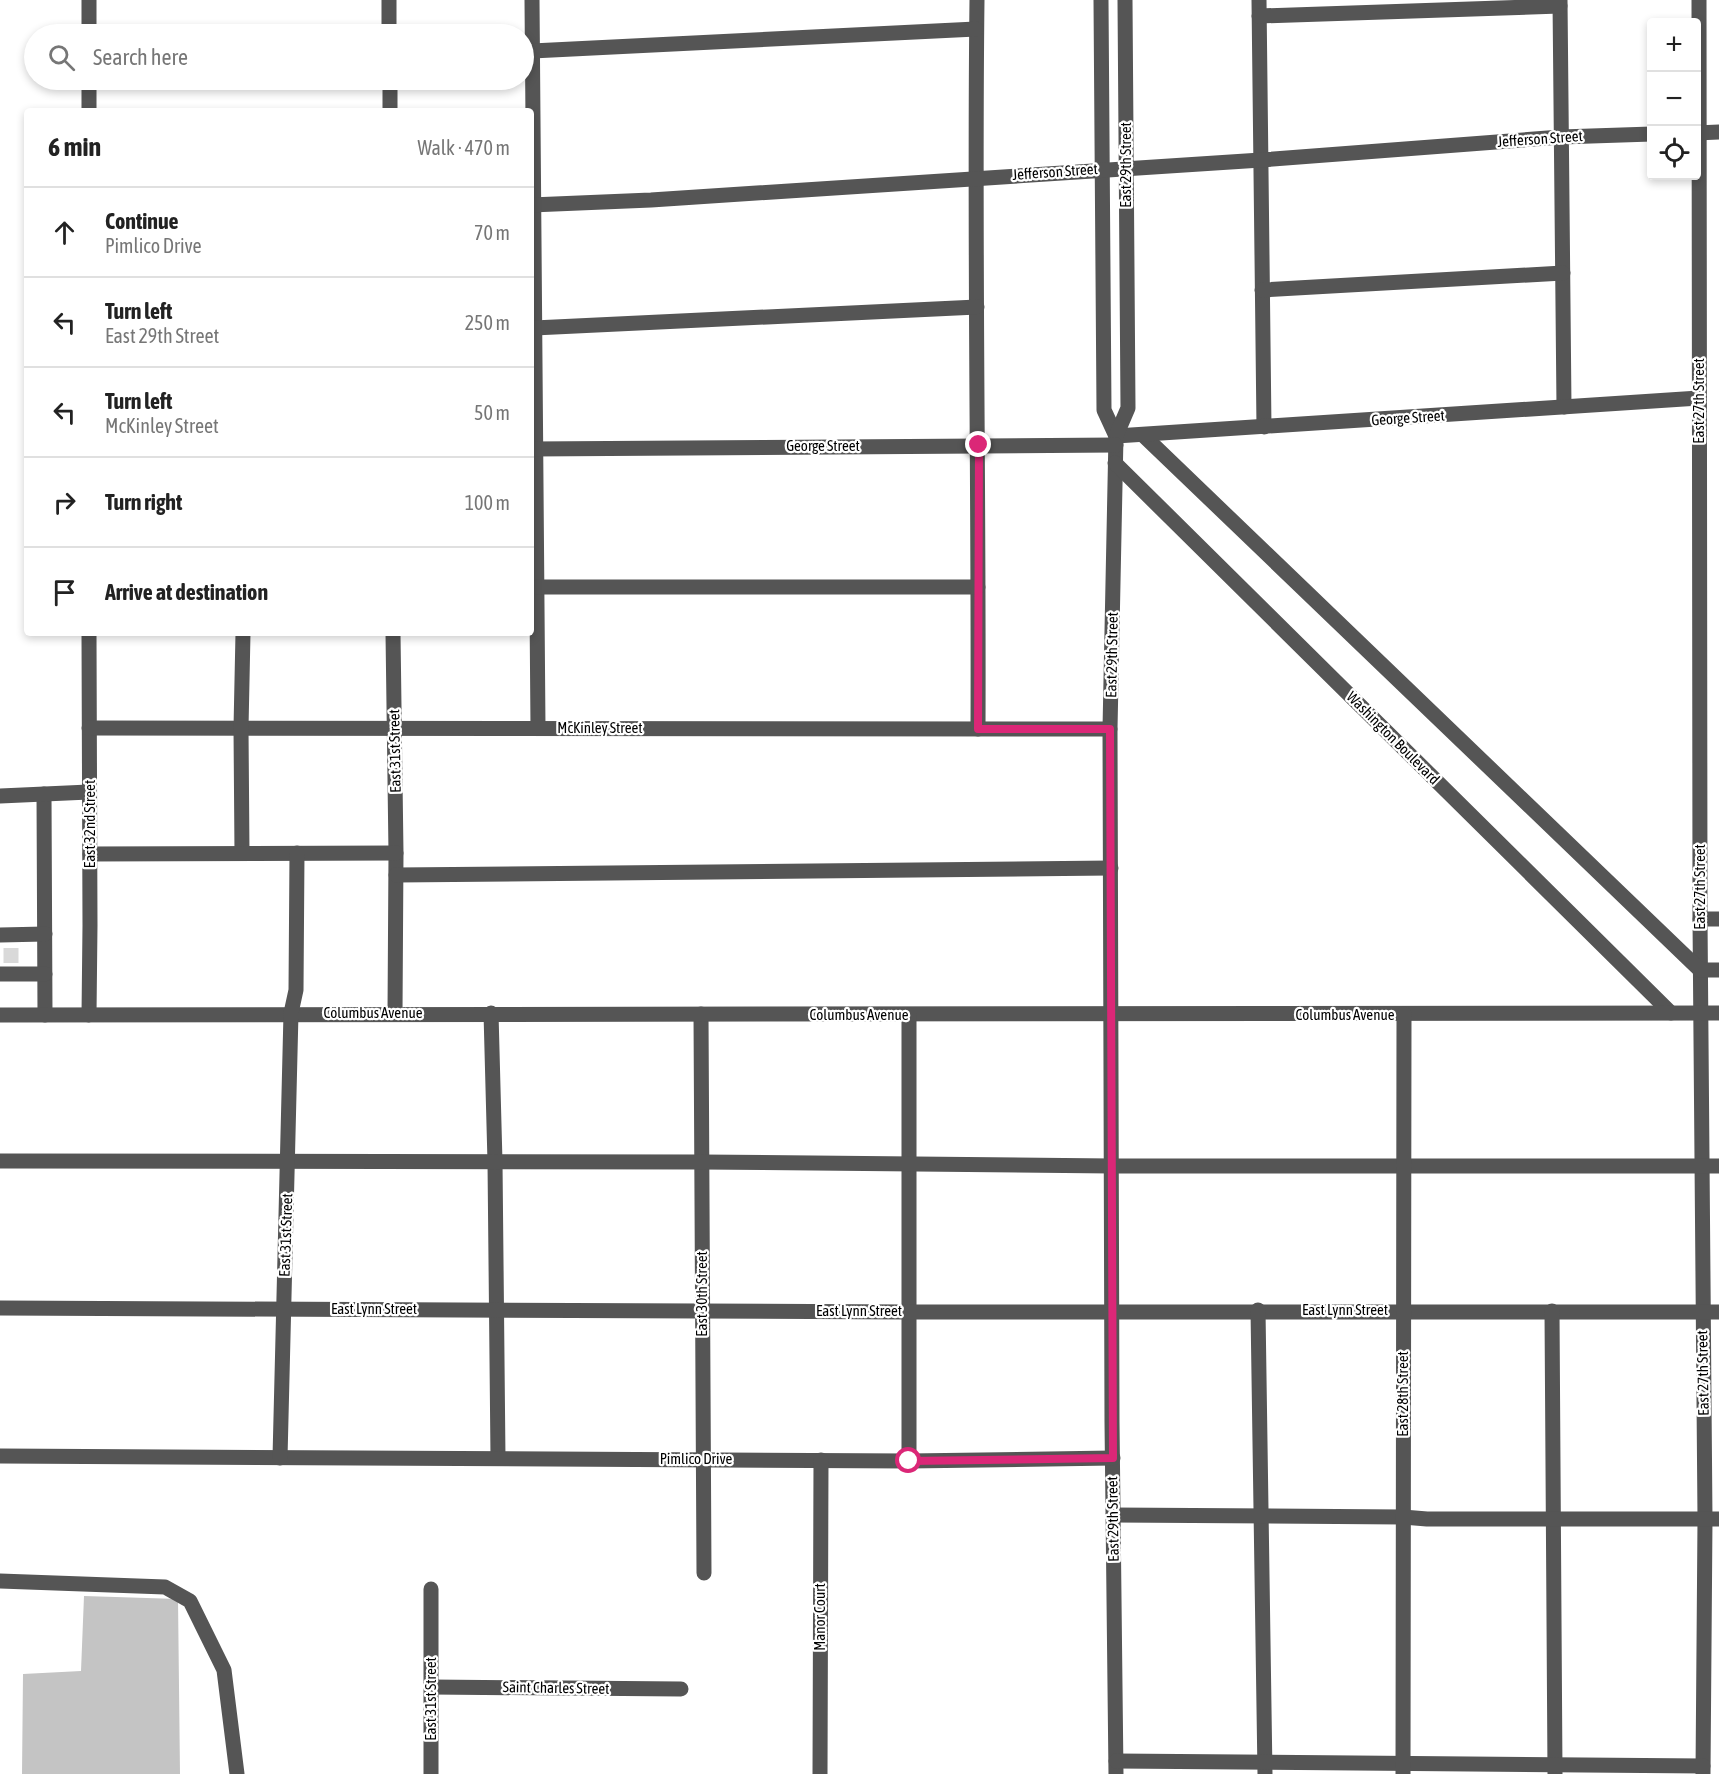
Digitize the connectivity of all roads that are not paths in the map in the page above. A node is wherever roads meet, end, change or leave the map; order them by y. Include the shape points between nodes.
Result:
1 (89, 0) edge
2 (389, 0) edge
3 (532, 0) edge
4 (977, 0) edge
5 (1101, 0) edge
6 (1125, 0) edge
7 (1259, 0) edge
8 (1699, 0) edge
9 (1560, 3) edge
10 (1259, 16) junction
11 (89, 24) edge
12 (389, 24) edge
13 (532, 24) edge
14 (976, 29) junction
15 (534, 51) edge
16 (89, 90) edge
17 (390, 90) edge
18 (532, 90) edge
19 (89, 108) edge
20 (390, 108) edge
21 (532, 108) edge
22 (1698, 126) edge
23 (1701, 132) edge
24 (1719, 132) edge
25 (1647, 134) edge
26 (1561, 137) junction
27 (1261, 160) junction
28 (1126, 167) junction
29 (1102, 169) junction
30 (975, 178) junction
31 (1698, 180) edge
32 (534, 205) edge
33 (1563, 273) junction
34 (1262, 290) junction
35 (977, 307) junction
36 (534, 328) edge
37 (1700, 398) junction
38 (1564, 407) junction
39 (1264, 427) junction
40 (1143, 435) junction
41 (1116, 440) junction
42 (979, 445) junction
43 (534, 448) edge
44 (1115, 463) junction
45 (534, 483) edge
46 (537, 587) junction
47 (978, 587) junction
48 (89, 636) edge
49 (243, 636) edge
50 (393, 636) edge
51 (89, 728) junction
52 (241, 728) junction
53 (394, 728) junction
54 (538, 728) junction
55 (978, 729) junction
56 (1110, 729) junction
57 (89, 792) junction
58 (44, 794) junction
59 (0, 796) edge
60 (242, 853) junction
61 (297, 853) junction
62 (396, 853) junction
63 (90, 854) junction
64 (1111, 868) junction
65 (396, 875) junction
66 (1700, 919) junction
67 (1719, 919) edge
68 (45, 934) junction
69 (7, 955) edge
70 (1700, 970) junction
71 (1719, 970) edge
72 (45, 974) junction
73 (291, 1013) junction
74 (395, 1013) junction
75 (1671, 1013) junction
76 (1701, 1013) junction
77 (1719, 1013) edge
78 (492, 1014) junction
79 (701, 1014) junction
80 (1404, 1014) junction
81 (0, 1015) edge
82 (89, 1015) junction
83 (909, 1015) junction
84 (1112, 1015) junction
85 (45, 1016) junction
86 (0, 1161) edge
87 (288, 1162) junction
88 (495, 1162) junction
89 (702, 1162) junction
90 (909, 1164) junction
91 (1404, 1164) junction
92 (1112, 1166) junction
93 (1701, 1166) junction
94 (1719, 1166) edge
95 (0, 1308) edge
96 (284, 1309) junction
97 (495, 1309) junction
98 (1258, 1310) junction
99 (1404, 1310) junction
100 (702, 1311) junction
101 (1112, 1311) junction
102 (1552, 1311) junction
103 (909, 1312) junction
104 (1702, 1312) junction
105 (1719, 1312) edge
106 (0, 1456) edge
107 (280, 1458) junction
108 (498, 1458) junction
109 (703, 1458) junction
110 (1113, 1458) junction
111 (821, 1460) junction
112 (909, 1461) junction
113 (1113, 1515) junction
114 (1261, 1515) junction
115 (1403, 1517) junction
116 (1554, 1519) junction
117 (1712, 1519) edge
118 (704, 1573) dead end
119 (0, 1581) edge
120 (431, 1589) dead end
121 (431, 1687) junction
122 (681, 1689) dead end
123 (1116, 1768) edge
124 (1265, 1768) edge
125 (1403, 1769) edge
126 (1555, 1770) edge
127 (1703, 1770) edge
128 (237, 1774) edge
129 (430, 1774) edge
130 (820, 1774) edge

1 - 11 street
2 - 12 street
3 - 13 street
4 - 14 street
5 - 29 street, East 29th Street
6 - 28 street, East 29th Street
7 - 10 street
8 - 22 street, East 27th Street
9 - 10 street
9 - 26 street
10 - 27 street
14 - 15 street
14 - 30 street
16 - 19 street
17 - 20 street
18 - 21 street
23 - 24 street
25 - 26 street, Jefferson Street
26 - 27 street, Jefferson Street
26 - 33 street
27 - 28 street, Jefferson Street
27 - 34 street
28 - 29 street, Jefferson Street
28 - 41 street, East 29th Street via 1128,408
29 - 30 street, Jefferson Street
29 - 41 street, East 29th Street via 1104,410
30 - 32 street, Jefferson Street
30 - 35 street
31 - 37 street, East 27th Street
33 - 34 street
33 - 38 street
34 - 39 street
35 - 36 street
35 - 42 street
37 - 38 street, George Street
37 - 66 street, East 27th Street
38 - 39 street, George Street
39 - 40 street, George Street
40 - 41 street, George Street
40 - 70 street
41 - 42 street, George Street
41 - 44 street, East 29th Street
42 - 43 street, George Street
42 - 47 street
44 - 56 street, East 29th Street
44 - 75 street, Washington Boulevard
45 - 46 street
46 - 47 street
46 - 54 street
47 - 55 street
48 - 51 street, East 32nd Street
49 - 52 street
50 - 53 street, East 31st Street
51 - 52 street, McKinley Street
51 - 57 street, East 32nd Street
52 - 53 street, McKinley Street
52 - 60 street
53 - 54 street, McKinley Street
53 - 62 street, East 31st Street
54 - 55 street, McKinley Street
55 - 56 street, McKinley Street
56 - 64 street, East 29th Street
57 - 58 street
57 - 63 street, East 32nd Street
58 - 59 street
58 - 68 street
60 - 61 street
60 - 63 street
61 - 62 street
61 - 73 street, East 31st Street via 296,990
62 - 65 street, East 31st Street
63 - 82 street, East 32nd Street
64 - 65 street
64 - 84 street, East 29th Street
65 - 74 street, East 31st Street
66 - 67 street
66 - 70 street, East 27th Street
68 - 69 street
68 - 72 street
69 - 72 street
70 - 71 street
70 - 76 street, East 27th Street
72 - 85 street
73 - 74 street, Columbus Avenue
73 - 82 street, Columbus Avenue
73 - 87 street, East 31st Street
74 - 78 street, Columbus Avenue
75 - 76 street, Columbus Avenue
75 - 80 street, Columbus Avenue
76 - 77 street, Columbus Avenue
76 - 93 street, East 27th Street
78 - 79 street, Columbus Avenue
78 - 88 street
79 - 83 street, Columbus Avenue
79 - 89 street, East 30th Street
80 - 84 street, Columbus Avenue
80 - 91 street, East 28th Street
81 - 85 street, Columbus Avenue
82 - 85 street, Columbus Avenue
83 - 84 street, Columbus Avenue
83 - 90 street
84 - 92 street, East 29th Street
86 - 87 street
87 - 88 street
87 - 96 street, East 31st Street
88 - 89 street
88 - 97 street
89 - 90 street
89 - 100 street, East 30th Street
90 - 92 street
90 - 103 street
91 - 92 street
91 - 93 street
91 - 99 street, East 28th Street
92 - 101 street, East 29th Street
93 - 94 street
93 - 104 street, East 27th Street
95 - 96 street, East Lynn Street
96 - 97 street, East Lynn Street
96 - 107 street, East 31st Street
97 - 100 street, East Lynn Street
97 - 108 street
98 - 99 street, East Lynn Street
98 - 101 street, East Lynn Street
98 - 114 street
99 - 102 street, East Lynn Street
99 - 115 street, East 28th Street
100 - 103 street, East Lynn Street
100 - 109 street, East 30th Street
101 - 103 street, East Lynn Street
101 - 110 street, East 29th Street
102 - 104 street, East Lynn Street
102 - 116 street
103 - 112 street
104 - 105 street, East Lynn Street
104 - 117 street, East 27th Street
106 - 107 street, Pimlico Drive
107 - 108 street, Pimlico Drive
108 - 109 street, Pimlico Drive
109 - 111 street, Pimlico Drive
109 - 118 street, East 30th Street
110 - 112 street, Pimlico Drive
110 - 113 street, East 29th Street
111 - 112 street, Pimlico Drive
111 - 130 street, Manor Court
113 - 114 street
113 - 123 street, East 29th Street
114 - 115 street
114 - 124 street
115 - 116 street
115 - 125 street, East 28th Street
116 - 117 street
116 - 126 street
117 - 127 street, East 27th Street
119 - 128 street via 165,1587 190,1601 224,1670
120 - 121 street, East 31st Street
121 - 122 street, Saint Charles Street
121 - 129 street, East 31st Street
123 - 124 street
124 - 125 street
125 - 126 street
126 - 127 street

